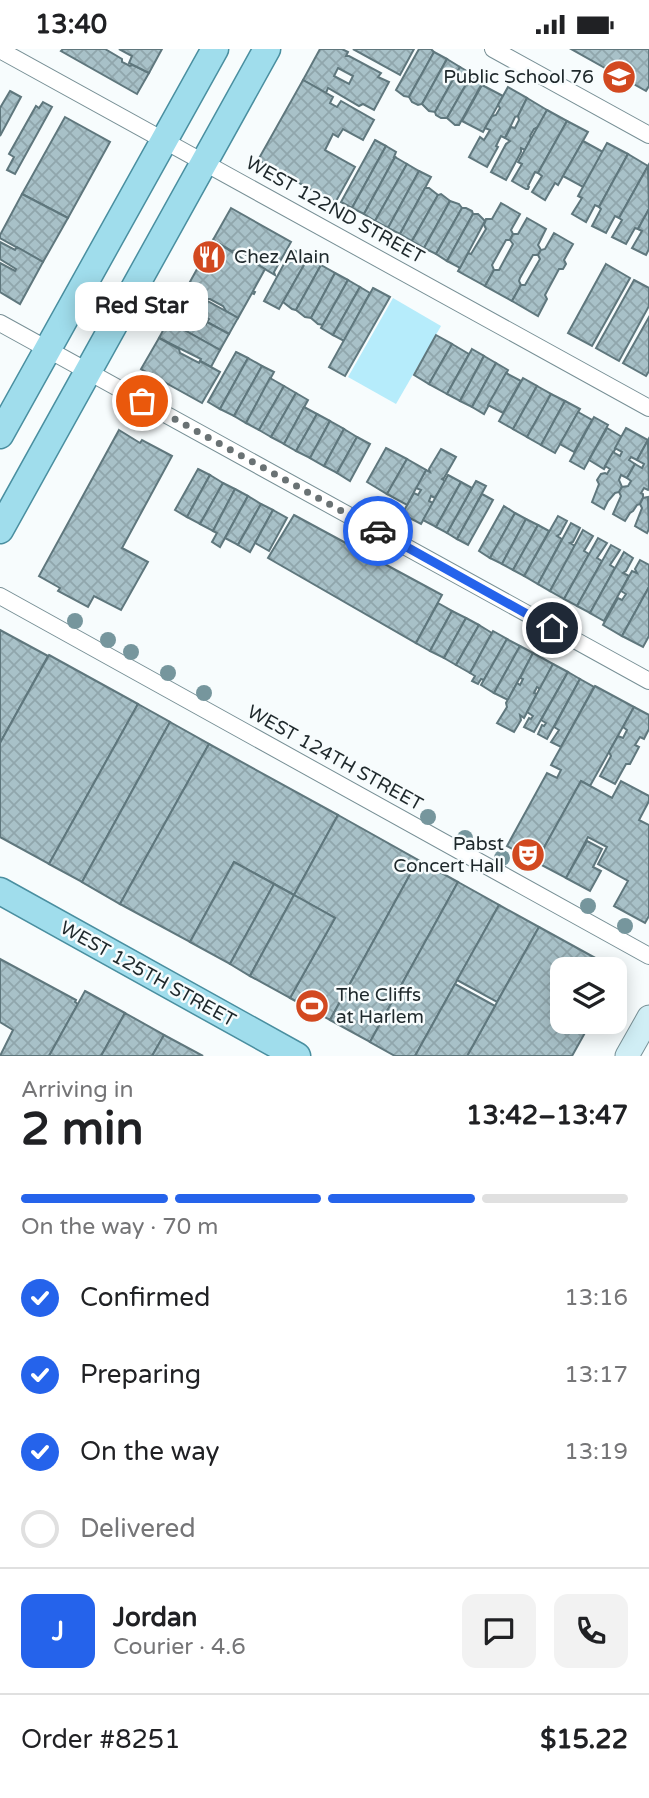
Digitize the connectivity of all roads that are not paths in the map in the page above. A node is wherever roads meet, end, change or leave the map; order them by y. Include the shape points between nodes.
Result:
1 (215, 49) edge
2 (267, 49) edge
3 (493, 49) edge
4 (0, 50) edge
5 (649, 135) edge
6 (164, 141) junction
7 (204, 162) junction
8 (0, 323) edge
9 (47, 349) junction
10 (87, 371) junction
11 (649, 408) edge
12 (0, 435) edge
13 (0, 530) edge
14 (0, 596) edge
15 (649, 681) edge
16 (0, 891) edge
17 (649, 957) edge
18 (649, 1017) edge
19 (297, 1056) edge
20 (627, 1056) edge

1 - 6 main road
2 - 7 main road
3 - 5 street
4 - 6 street, WEST 122ND STREET
6 - 7 street, WEST 122ND STREET
6 - 9 main road
7 - 10 main road
7 - 11 street, WEST 122ND STREET
8 - 9 street
9 - 10 street
9 - 12 main road
10 - 13 main road
10 - 15 street
14 - 17 street, WEST 124TH STREET
16 - 19 main road, WEST 125TH STREET
18 - 20 main road

